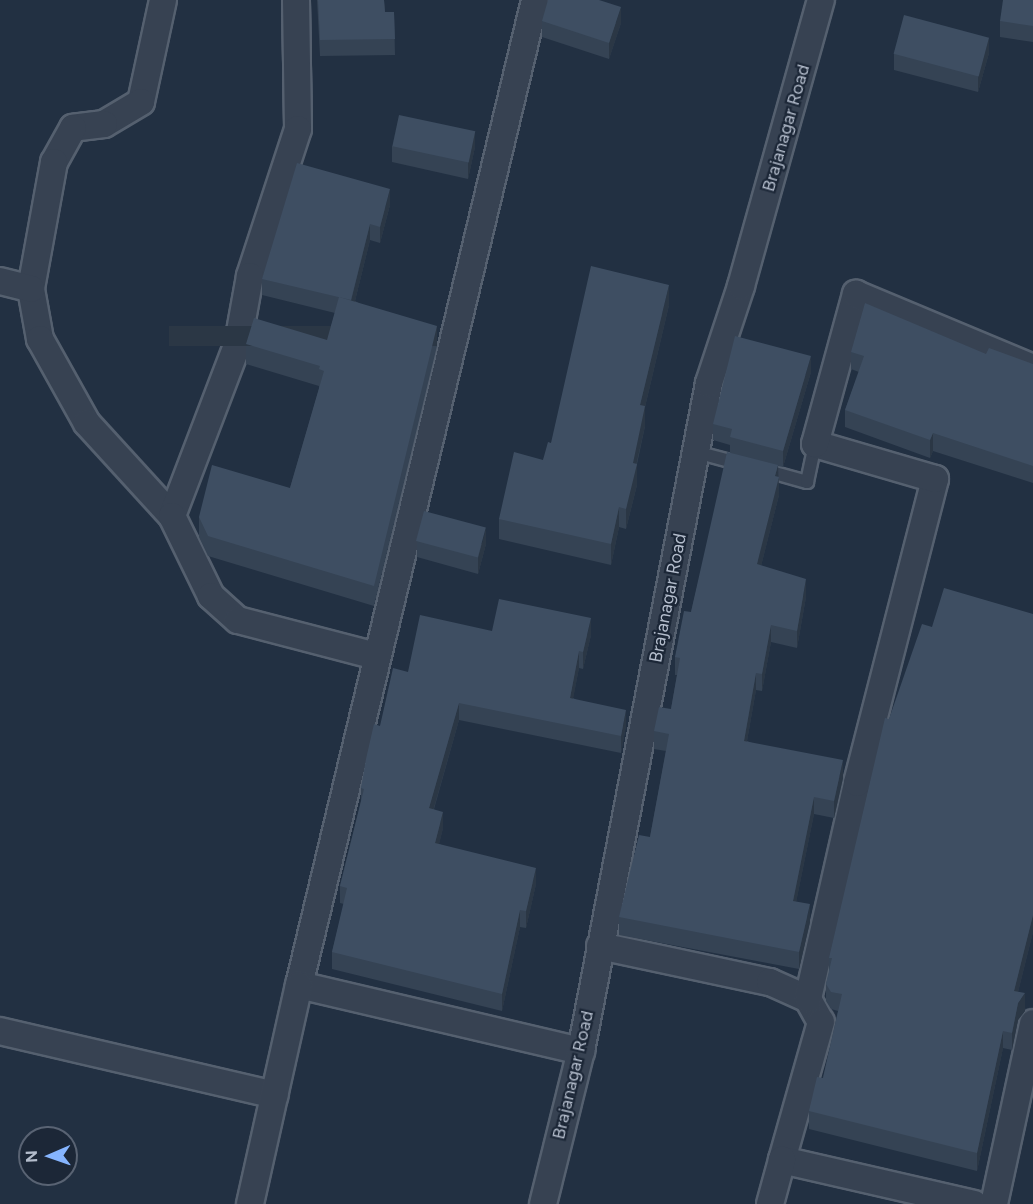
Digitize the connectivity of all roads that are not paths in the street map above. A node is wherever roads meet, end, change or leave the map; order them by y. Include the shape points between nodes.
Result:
1 (163, 0) edge
2 (296, 0) edge
3 (535, 0) edge
4 (821, 0) edge
5 (0, 280) edge
6 (31, 289) junction
7 (1033, 368) edge
8 (815, 444) junction
9 (696, 452) junction
10 (172, 516) junction
11 (376, 656) junction
12 (600, 946) junction
13 (300, 985) junction
14 (808, 999) junction
15 (1033, 1023) edge
16 (0, 1031) edge
17 (580, 1051) junction
18 (275, 1095) junction
19 (782, 1160) junction
20 (250, 1204) edge
21 (543, 1204) edge
22 (770, 1204) edge
23 (974, 1204) edge
24 (994, 1204) edge

1 - 6 street via 141,102 104,124 73,128 54,162
2 - 10 street via 298,129 250,276 238,343
3 - 11 street
4 - 9 street, Brajanagar Road via 741,286 709,383
5 - 6 street
6 - 10 street via 40,339 87,423
7 - 8 street via 856,294
8 - 9 lane via 807,482
8 - 14 street via 936,479 857,783
9 - 12 street, Brajanagar Road
10 - 11 street via 211,596 238,620
11 - 13 street
12 - 14 street via 770,982
12 - 17 street, Brajanagar Road
13 - 17 street
13 - 18 street
14 - 19 street via 822,1023
15 - 24 street
16 - 18 street
17 - 21 street, Brajanagar Road
18 - 20 street
19 - 22 street
19 - 23 street

